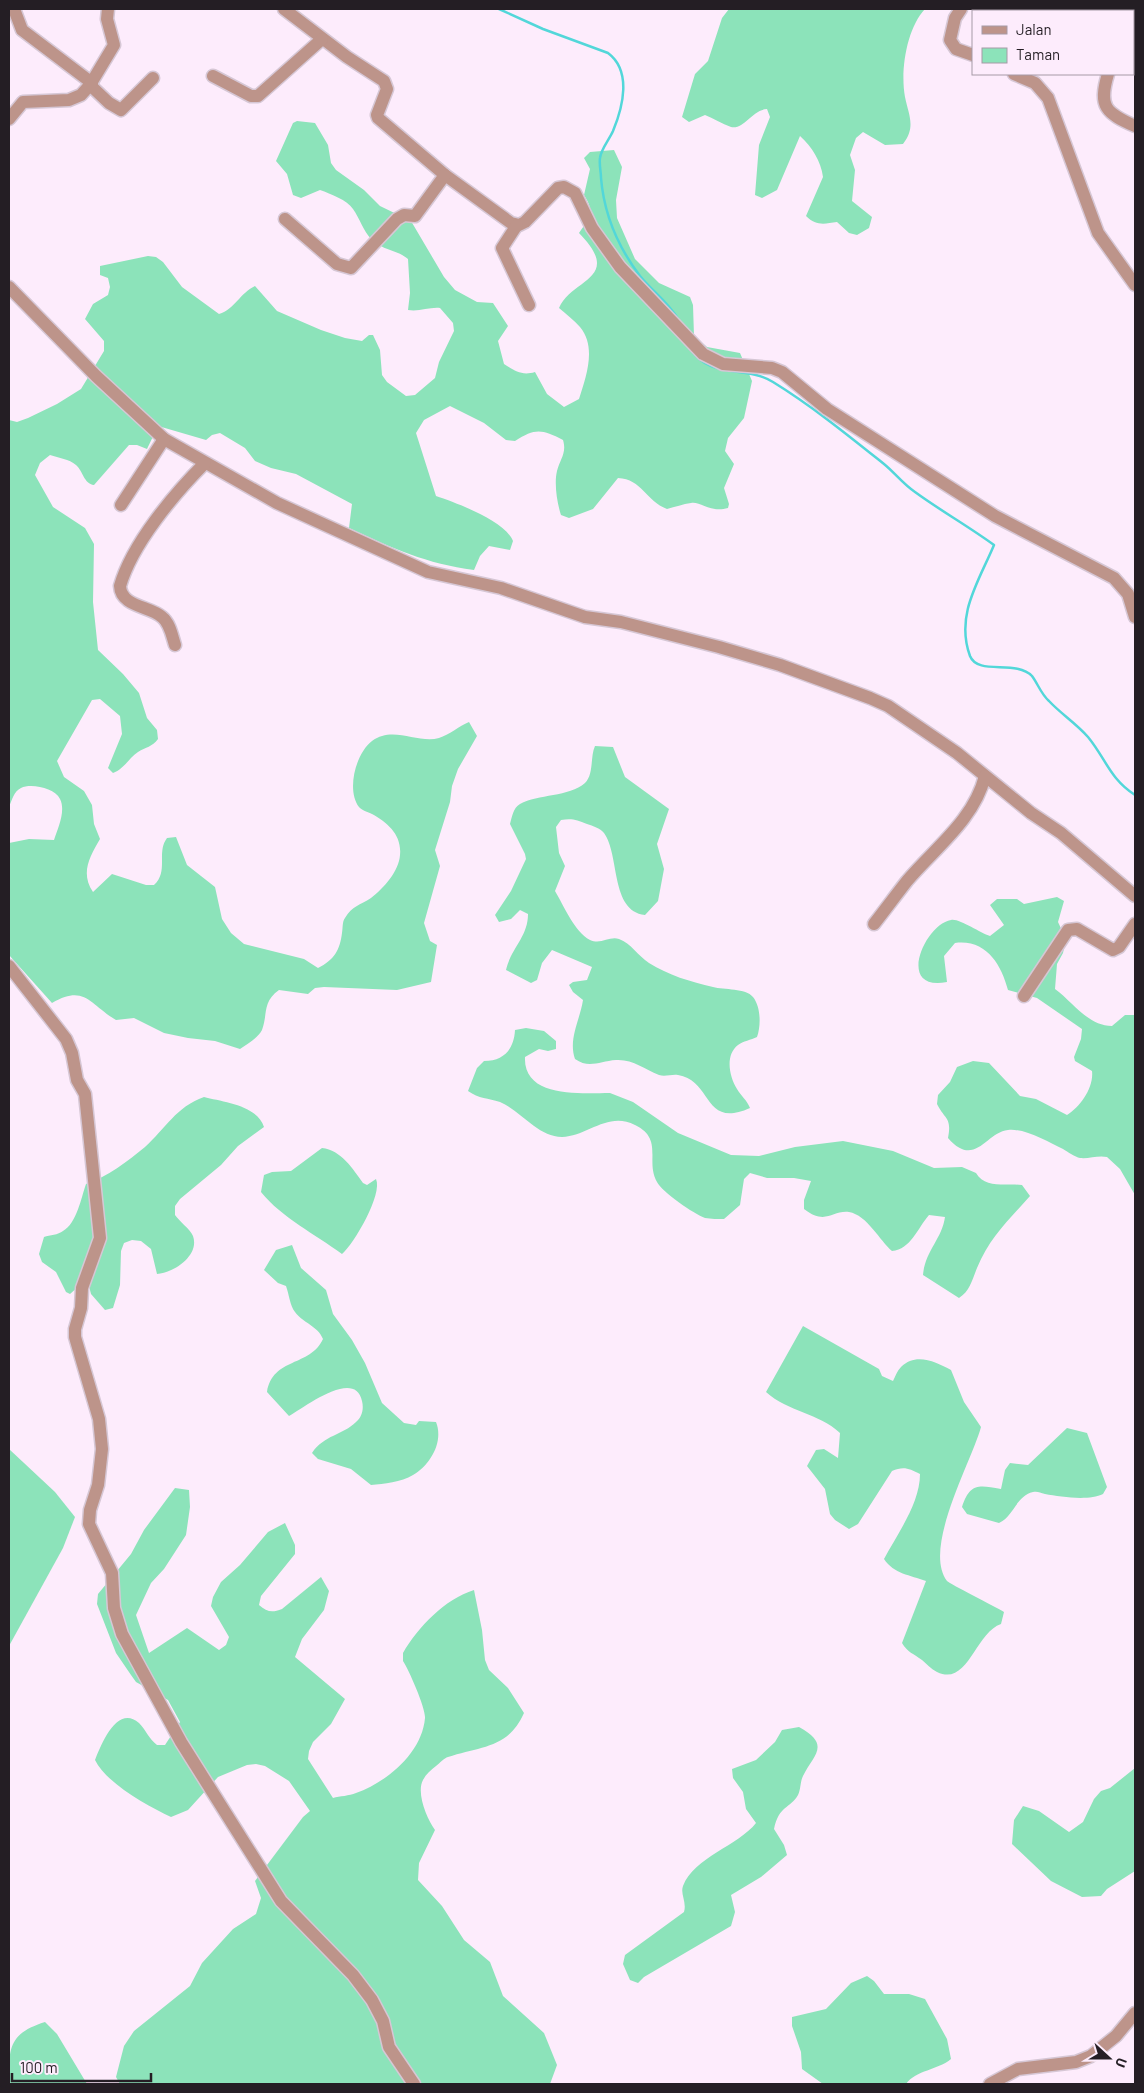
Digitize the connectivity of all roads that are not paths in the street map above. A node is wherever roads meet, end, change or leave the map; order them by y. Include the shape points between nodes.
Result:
1 (14, 9) edge
2 (108, 9) edge
3 (284, 9) edge
4 (961, 9) edge
5 (322, 39) junction
6 (972, 55) edge
7 (1016, 75) edge
8 (1108, 75) edge
9 (213, 76) dead end
10 (153, 78) dead end
11 (91, 84) junction
12 (9, 119) edge
13 (1135, 126) edge
14 (445, 175) junction
15 (285, 219) dead end
16 (517, 225) junction
17 (1135, 285) edge
18 (9, 287) edge
19 (529, 305) dead end
20 (164, 439) junction
21 (205, 464) junction
22 (121, 506) dead end
23 (1135, 617) edge
24 (175, 645) dead end
25 (986, 776) junction
26 (1135, 896) edge
27 (874, 924) dead end
28 (1135, 924) edge
29 (9, 966) edge
30 (1024, 996) dead end
31 (1135, 2013) edge
32 (414, 2084) edge
33 (990, 2084) edge

1 - 11 street via 22,30
2 - 11 street via 107,19 114,44
3 - 5 street
4 - 6 street via 955,18 950,40 956,49
5 - 9 street via 258,96 251,96
5 - 14 street via 384,81 387,89 378,118
7 - 17 street via 1035,84 1048,98 1098,233
8 - 13 street via 1104,103 1113,116
10 - 11 street via 121,110 109,103
11 - 12 street via 81,95 69,100 23,102
14 - 15 street via 415,216 404,215 398,219 351,268 333,262
14 - 16 street
16 - 19 street via 502,248
16 - 23 street via 539,210 558,188 569,188 620,267 703,354 723,364 772,368 782,372 828,409 995,516 1114,578 1128,594
18 - 20 street via 96,376
20 - 21 street
20 - 22 street
21 - 24 street via 180,488 136,550 120,586 122,594 136,605 162,616
21 - 25 street via 301,516 419,569 501,588 586,616 719,647 870,698 888,706
25 - 26 street via 1061,833
25 - 27 street via 958,826 908,880
28 - 30 street via 1119,947 1113,950 1077,929 1068,930
29 - 32 street via 66,1039 77,1080 85,1094 100,1238 82,1288 75,1337 99,1418 102,1450 98,1486 88,1524 112,1573 114,1608 122,1634 181,1742 281,1901 353,1975 372,2000 389,2047
31 - 33 street via 1116,2036 1091,2056 1076,2062 1018,2069

